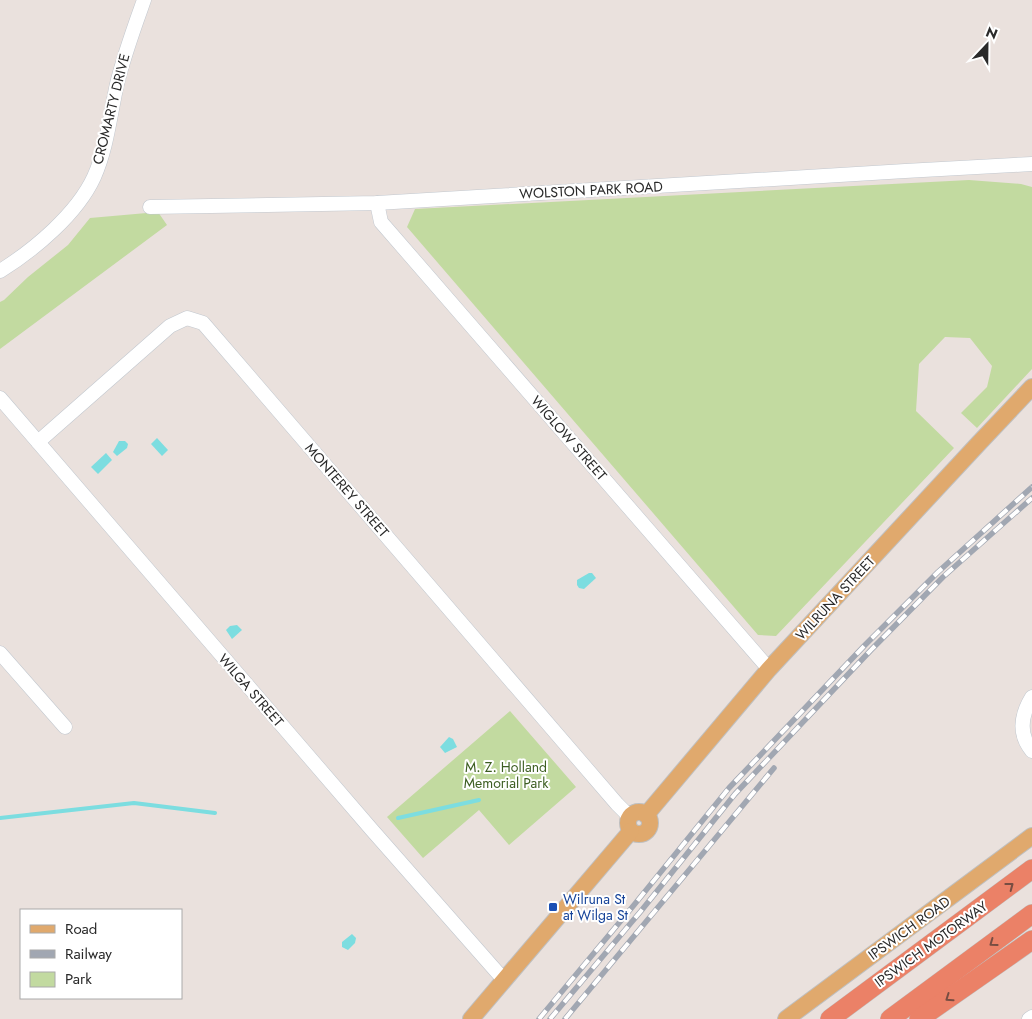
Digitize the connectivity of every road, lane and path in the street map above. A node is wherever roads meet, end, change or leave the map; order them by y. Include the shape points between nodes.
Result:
1 (144, 0) edge
2 (1032, 164) edge
3 (377, 203) junction
4 (150, 207) dead end
5 (0, 271) edge
6 (1032, 387) edge
7 (0, 398) edge
8 (38, 442) junction
9 (0, 653) edge
10 (769, 669) junction
11 (1032, 698) edge
12 (65, 727) dead end
13 (1032, 751) edge
14 (636, 821) junction
15 (1032, 836) edge
16 (1032, 869) edge
17 (1032, 914) edge
18 (1032, 940) edge
19 (504, 980) junction
20 (1032, 1017) edge
21 (471, 1019) edge
22 (786, 1019) edge
23 (830, 1019) edge
24 (890, 1019) edge
25 (919, 1019) edge
26 (1029, 1019) edge

1 - 5 street, CROMARTY DRIVE via 126,48 93,178 74,208 54,230
2 - 3 street, WOLSTON PARK ROAD
3 - 4 street, WOLSTON PARK ROAD
3 - 10 street, WIGLOW STREET via 381,222
6 - 10 main road, WILRUNA STREET
7 - 8 street, WILGA STREET
8 - 14 street, MONTEREY STREET via 170,326 187,318 203,323 611,797
8 - 19 street, WILGA STREET
9 - 12 street
10 - 14 main road, WILRUNA STREET
11 - 13 street via 1025,709 1022,724 1025,741
14 - 19 main road, WILRUNA STREET
15 - 22 main road, IPSWICH ROAD
23 -> 16 highway, IPSWICH MOTORWAY
17 -> 24 highway
18 -> 25 highway
19 - 21 main road, WILRUNA STREET
20 - 26 street

